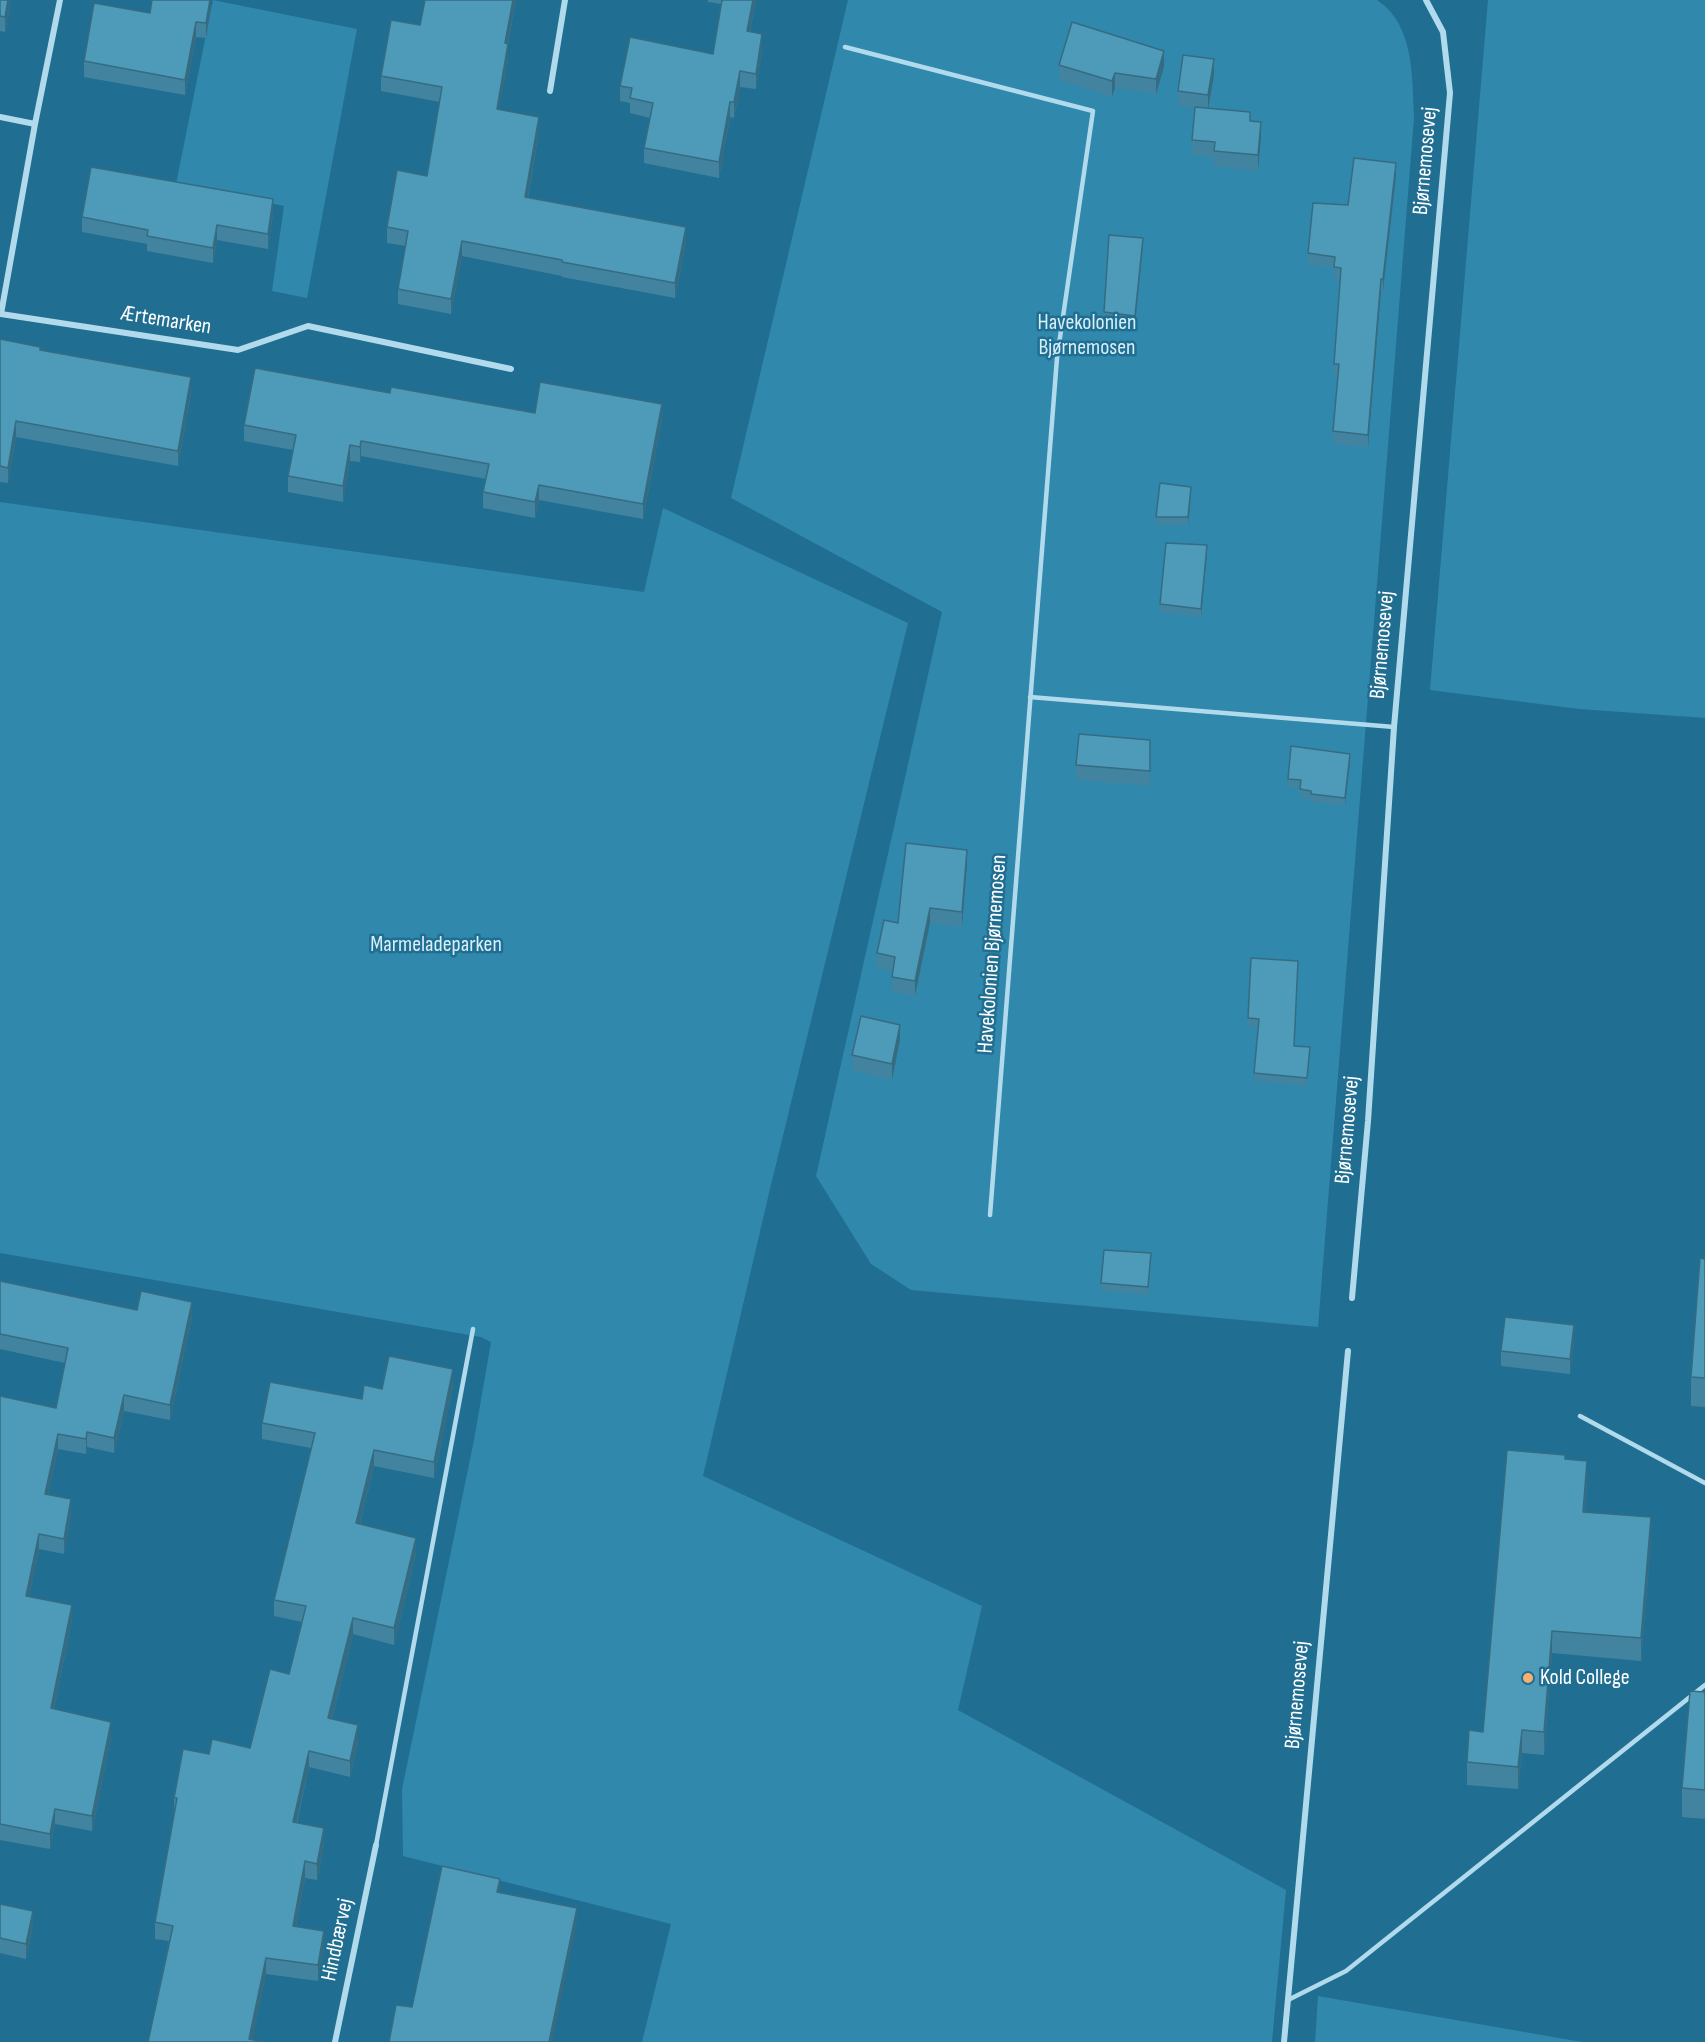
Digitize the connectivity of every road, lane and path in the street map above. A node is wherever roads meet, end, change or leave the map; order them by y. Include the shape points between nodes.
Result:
1 (60, 0) edge
2 (565, 0) edge
3 (1426, 0) edge
4 (845, 47) dead end
5 (550, 91) dead end
6 (0, 117) edge
7 (36, 124) junction
8 (511, 369) dead end
9 (1030, 697) junction
10 (1394, 727) junction
11 (990, 1215) dead end
12 (1352, 1298) dead end
13 (473, 1329) dead end
14 (1348, 1351) dead end
15 (1580, 1416) dead end
16 (1705, 1483) edge
17 (1705, 1685) edge
18 (376, 1845) joint
19 (1288, 2000) junction
20 (335, 2042) edge
21 (1284, 2042) edge

1 - 7 street, Ærtemarken
2 - 5 street
3 - 10 street, Bjørnemosevej via 1443,32 1450,93
4 - 9 lane, Havekolonien Bjørnemosen via 1093,111 1058,358
6 - 7 street
7 - 8 street, Ærtemarken via 1,314 238,350 308,326
9 - 10 lane
9 - 11 lane, Havekolonien Bjørnemosen
10 - 12 street, Bjørnemosevej
13 - 18 lane
14 - 19 street, Bjørnemosevej
15 - 16 lane
17 - 19 lane via 1347,1971
18 - 20 street, Hindbærvej
19 - 21 street, Bjørnemosevej

